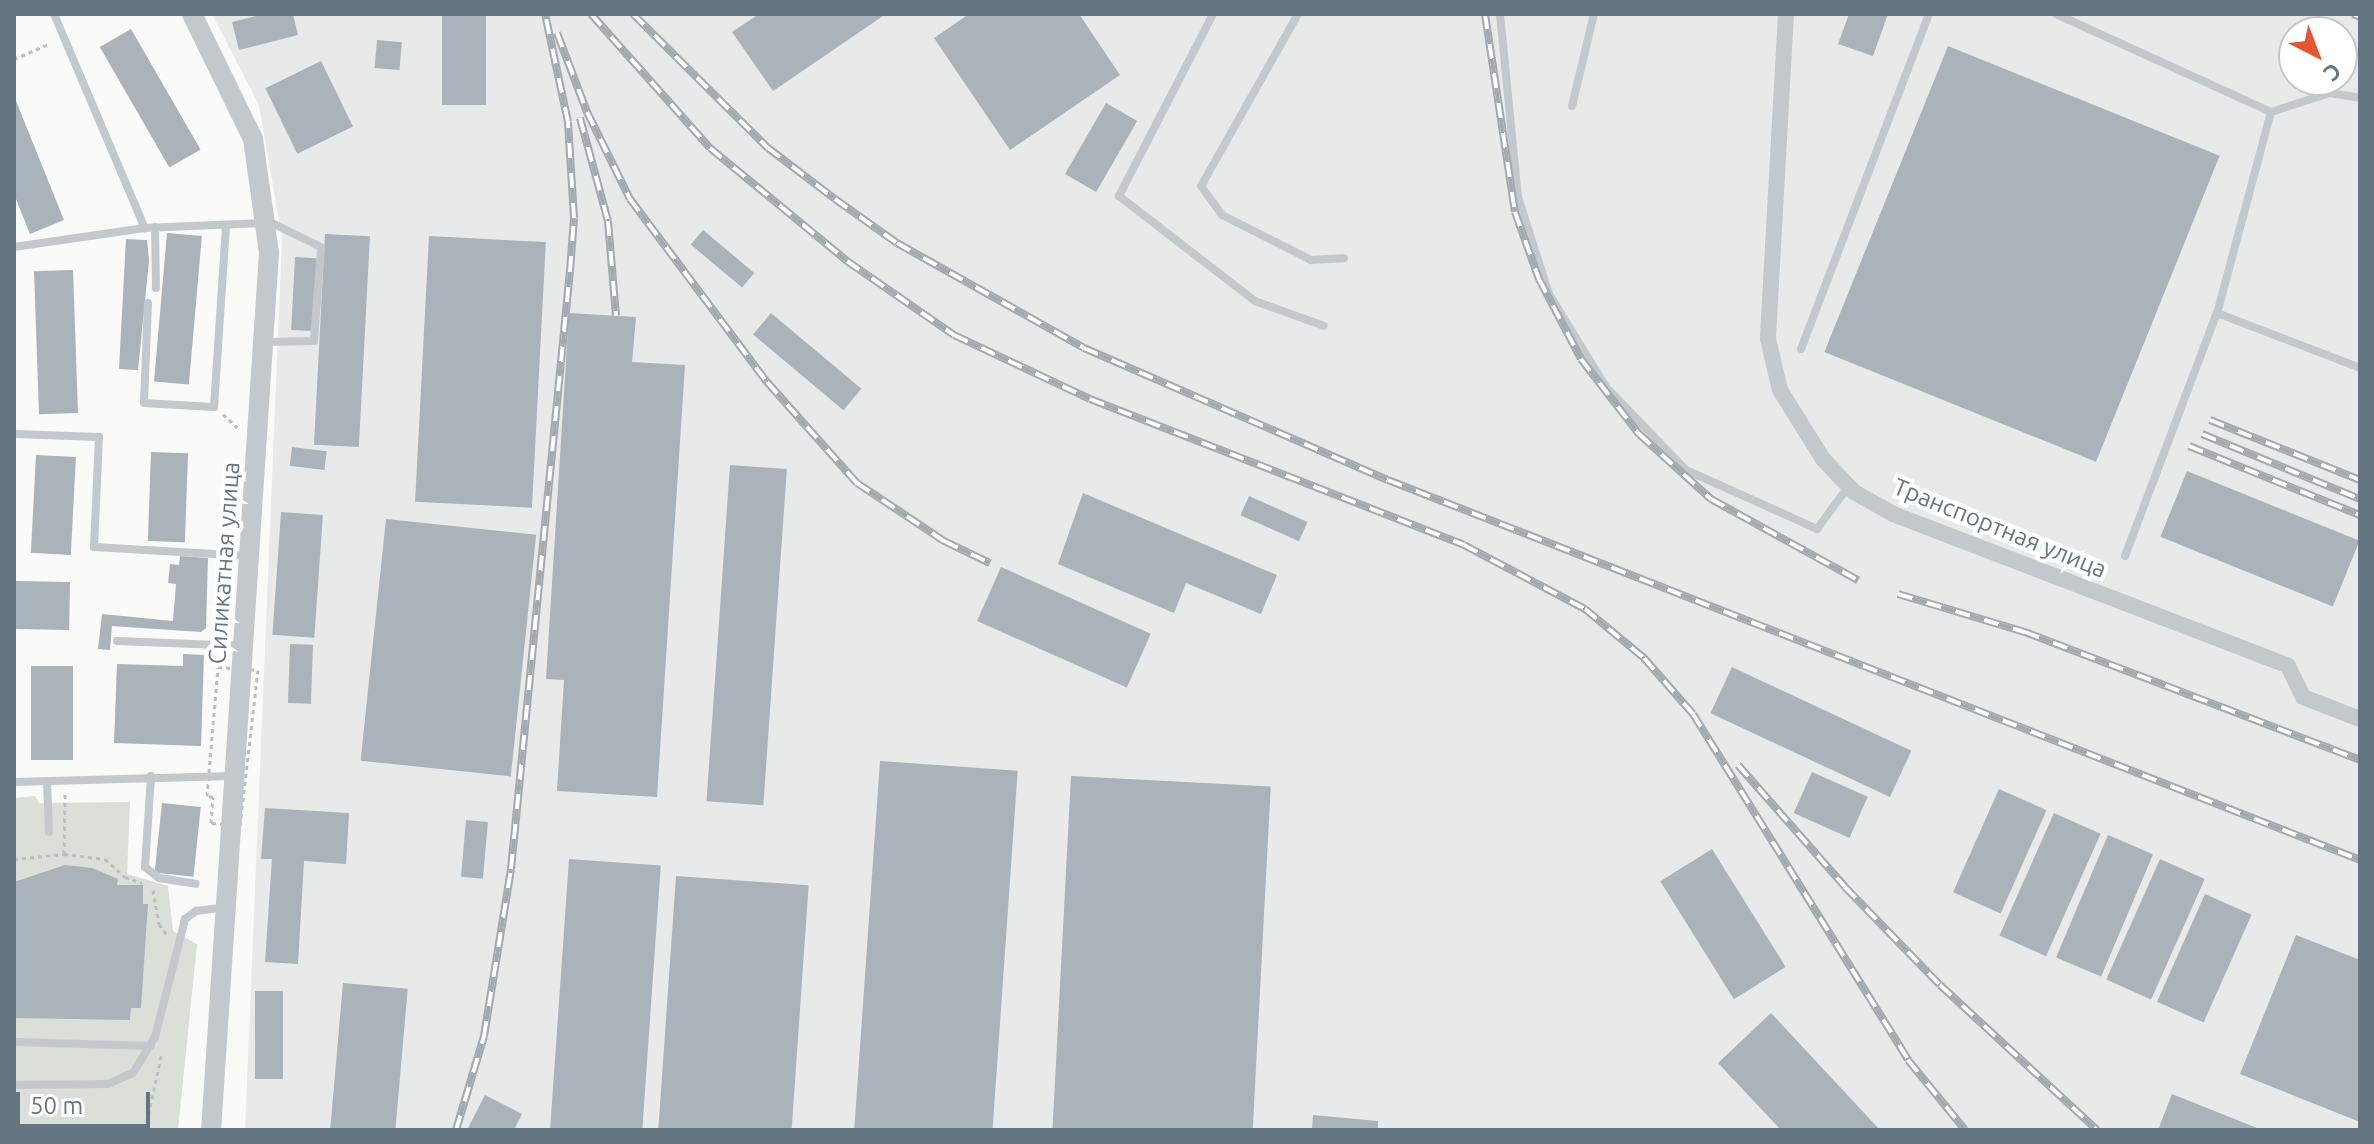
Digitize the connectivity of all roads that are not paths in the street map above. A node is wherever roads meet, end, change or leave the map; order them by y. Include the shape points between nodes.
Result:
1 (54, 14) edge
2 (192, 14) edge
3 (1213, 14) edge
4 (1298, 14) edge
5 (1500, 14) edge
6 (1594, 14) edge
7 (1786, 14) edge
8 (1929, 14) edge
9 (2056, 14) edge
10 (2360, 98) edge
11 (1572, 106) dead end
12 (2271, 112) junction
13 (264, 221) junction
14 (226, 225) junction
15 (155, 227) junction
16 (145, 228) junction
17 (14, 247) edge
18 (1344, 258) dead end
19 (156, 288) dead end
20 (148, 303) dead end
21 (2217, 313) junction
22 (1324, 326) dead end
23 (263, 342) junction
24 (1801, 349) dead end
25 (2360, 368) edge
26 (14, 434) edge
27 (1848, 487) junction
28 (2125, 556) dead end
29 (251, 557) junction
30 (117, 641) dead end
31 (246, 646) junction
32 (2360, 719) edge
33 (151, 776) junction
34 (232, 776) junction
35 (47, 781) junction
36 (14, 782) edge
37 (49, 832) dead end
38 (196, 884) dead end
39 (222, 908) junction
40 (14, 1042) edge
41 (151, 1046) junction
42 (14, 1085) edge
43 (211, 1130) edge

1 - 16 lane
2 - 13 street, Силикатная улица via 253,139
3 - 22 lane via 1119,196 1255,301
4 - 18 lane via 1201,186 1222,215 1311,260
5 - 27 lane via 1518,197 1549,294 1606,387 1686,470 1817,529
6 - 11 lane
7 - 27 street, Транспортная улица via 1768,339 1791,410
8 - 24 lane
9 - 12 lane
10 - 12 lane via 2330,93
12 - 21 lane
13 - 14 lane
13 - 23 street, Силикатная улица via 269,253
13 - 23 lane via 321,247 314,341
14 - 15 lane
14 - 20 lane via 214,407 144,403
15 - 16 lane
15 - 19 lane
16 - 17 lane
21 - 25 lane
21 - 28 lane
23 - 29 street, Силикатная улица
26 - 29 lane via 99,437 94,547
27 - 32 street, Транспортная улица via 1893,514 2288,666 2303,697
29 - 31 street, Силикатная улица
30 - 31 lane
31 - 34 street, Силикатная улица
33 - 34 lane
33 - 35 lane
33 - 38 lane via 145,867 159,878
34 - 39 street, Силикатная улица
35 - 36 lane
35 - 37 lane
39 - 41 lane via 189,913
39 - 43 street, Силикатная улица
40 - 41 lane
41 - 42 lane via 133,1073 108,1084

